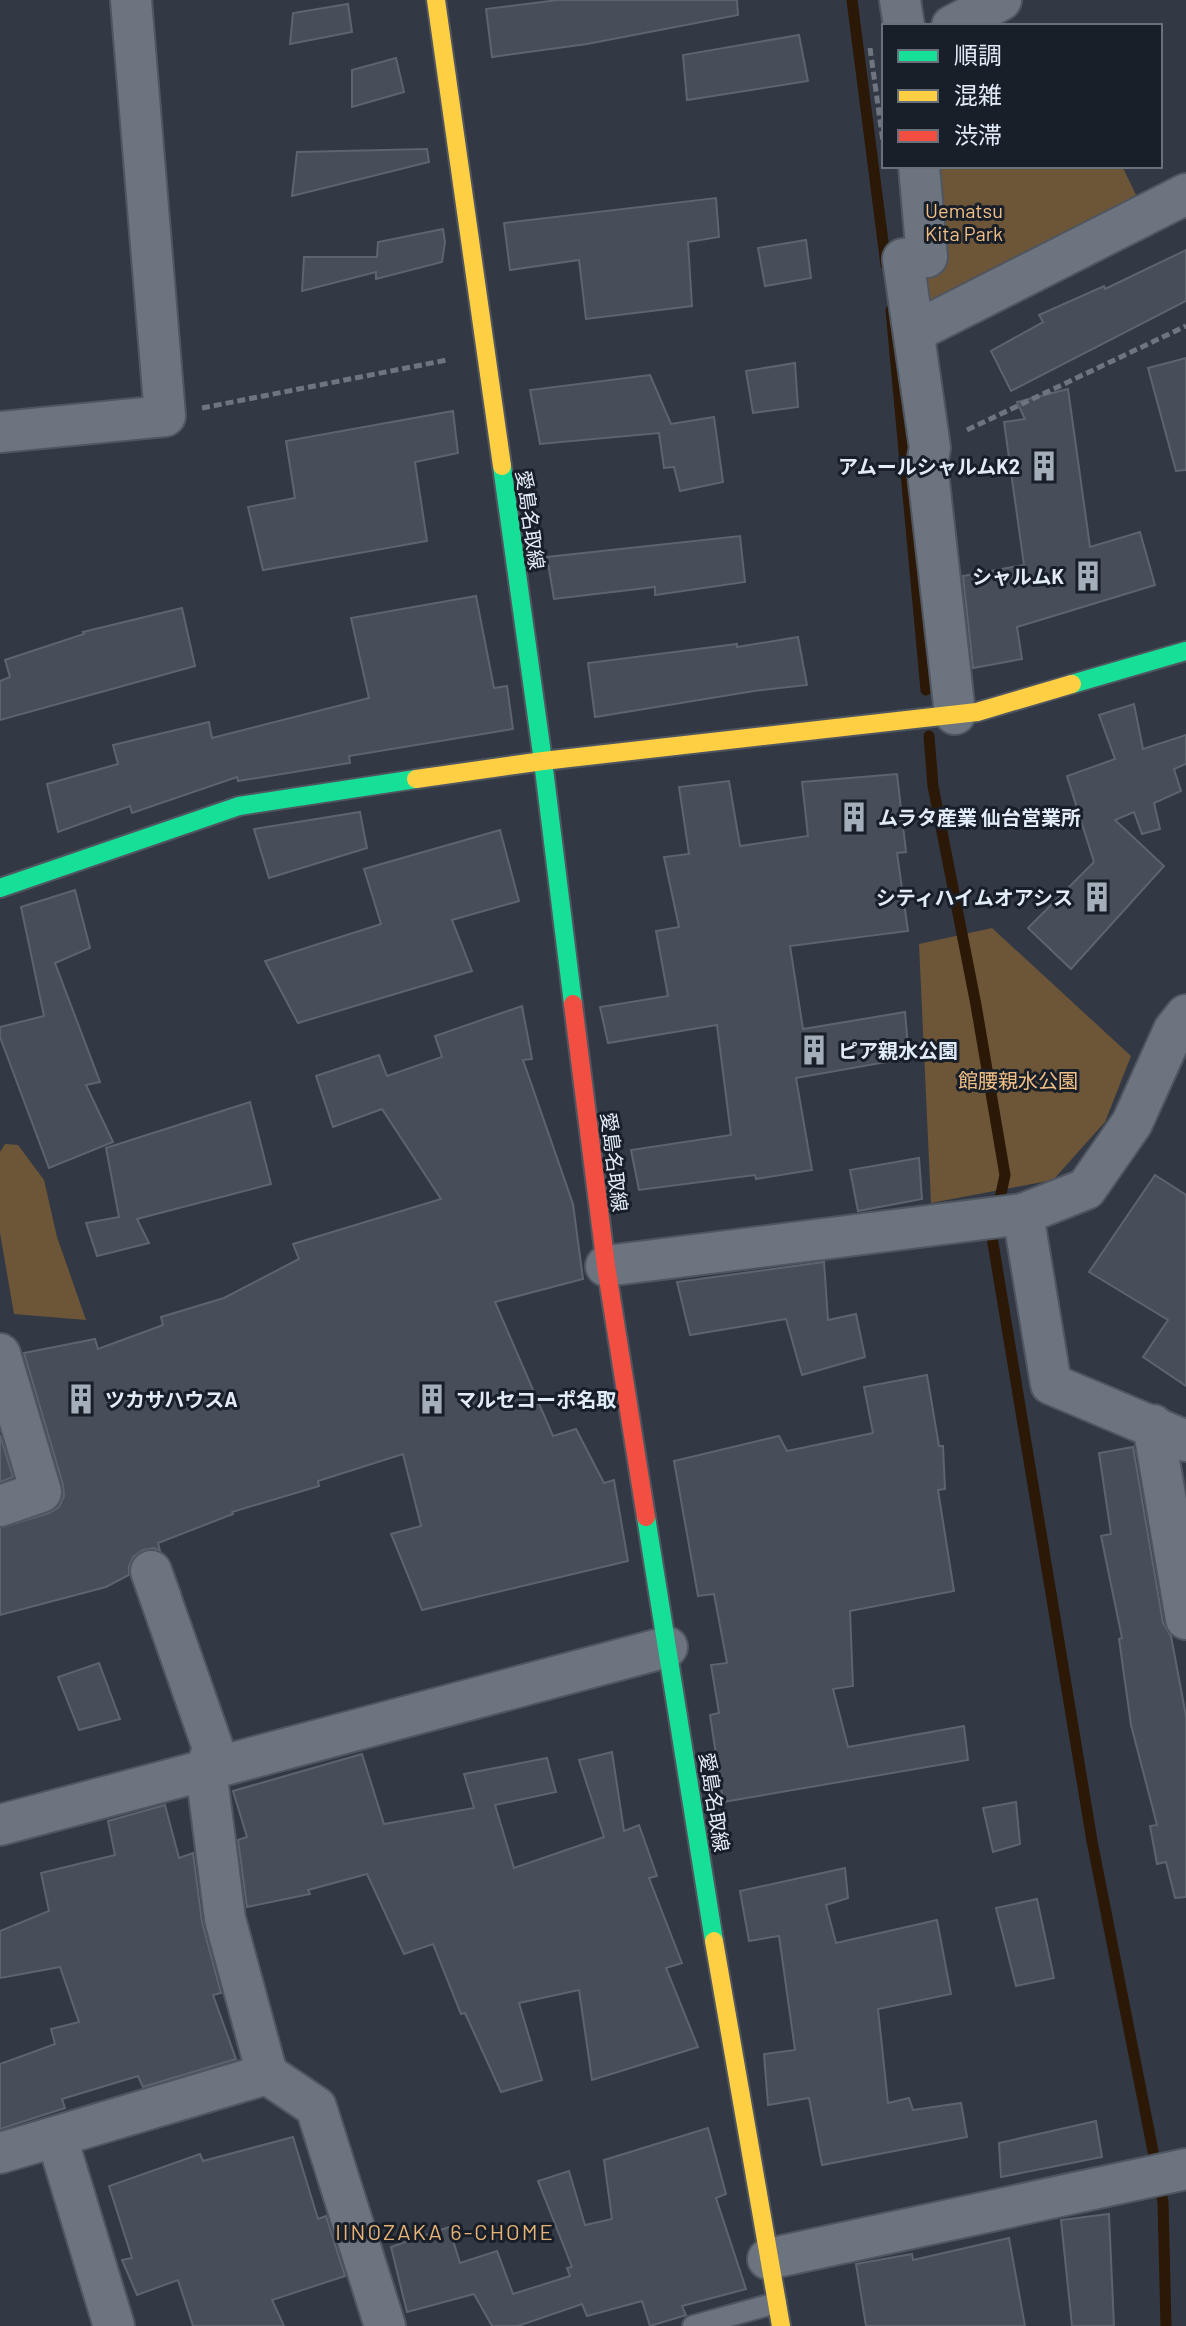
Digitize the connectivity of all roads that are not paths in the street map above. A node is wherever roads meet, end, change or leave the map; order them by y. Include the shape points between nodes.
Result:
1 (131, 0) edge
2 (436, 0) edge
3 (900, 0) edge
4 (1001, 0) edge
5 (904, 24) edge
6 (956, 24) edge
7 (919, 168) edge
8 (1186, 194) edge
9 (914, 332) junction
10 (0, 432) edge
11 (1186, 651) edge
12 (955, 714) junction
13 (543, 761) junction
14 (0, 888) edge
15 (1186, 1015) edge
16 (1023, 1214) junction
17 (606, 1266) junction
18 (0, 1354) edge
19 (1170, 1433) edge
20 (0, 1506) edge
21 (161, 1599) dead end
22 (1186, 1619) edge
23 (667, 1647) junction
24 (206, 1770) junction
25 (0, 1825) edge
26 (267, 2074) junction
27 (57, 2138) junction
28 (0, 2153) edge
29 (1184, 2170) edge
30 (768, 2259) junction
31 (776, 2303) junction
32 (114, 2326) edge
33 (385, 2326) edge
34 (693, 2326) edge
35 (781, 2326) edge

1 - 10 street via 165,416
2 - 13 main road, 愛島名取線
3 - 5 street
4 - 6 street
7 - 9 street via 927,257 903,259
8 - 9 street
9 - 12 street
11 - 12 main road via 1057,691
12 - 13 main road
13 - 14 main road via 239,806
13 - 17 main road, 愛島名取線
15 - 16 street via 1174,1030 1132,1123 1086,1189
16 - 17 street
16 - 19 street via 1051,1384
17 - 23 main road, 愛島名取線
18 - 20 street via 41,1492
19 - 22 street
21 - 24 street via 151,1571 213,1748
23 - 24 street
23 - 30 main road, 愛島名取線
24 - 25 street
24 - 26 street via 225,1919
26 - 27 street
26 - 33 street via 316,2107
27 - 28 street
27 - 32 street
29 - 30 street
30 - 31 main road, 愛島名取線
31 - 34 lane
31 - 35 main road, 愛島名取線

